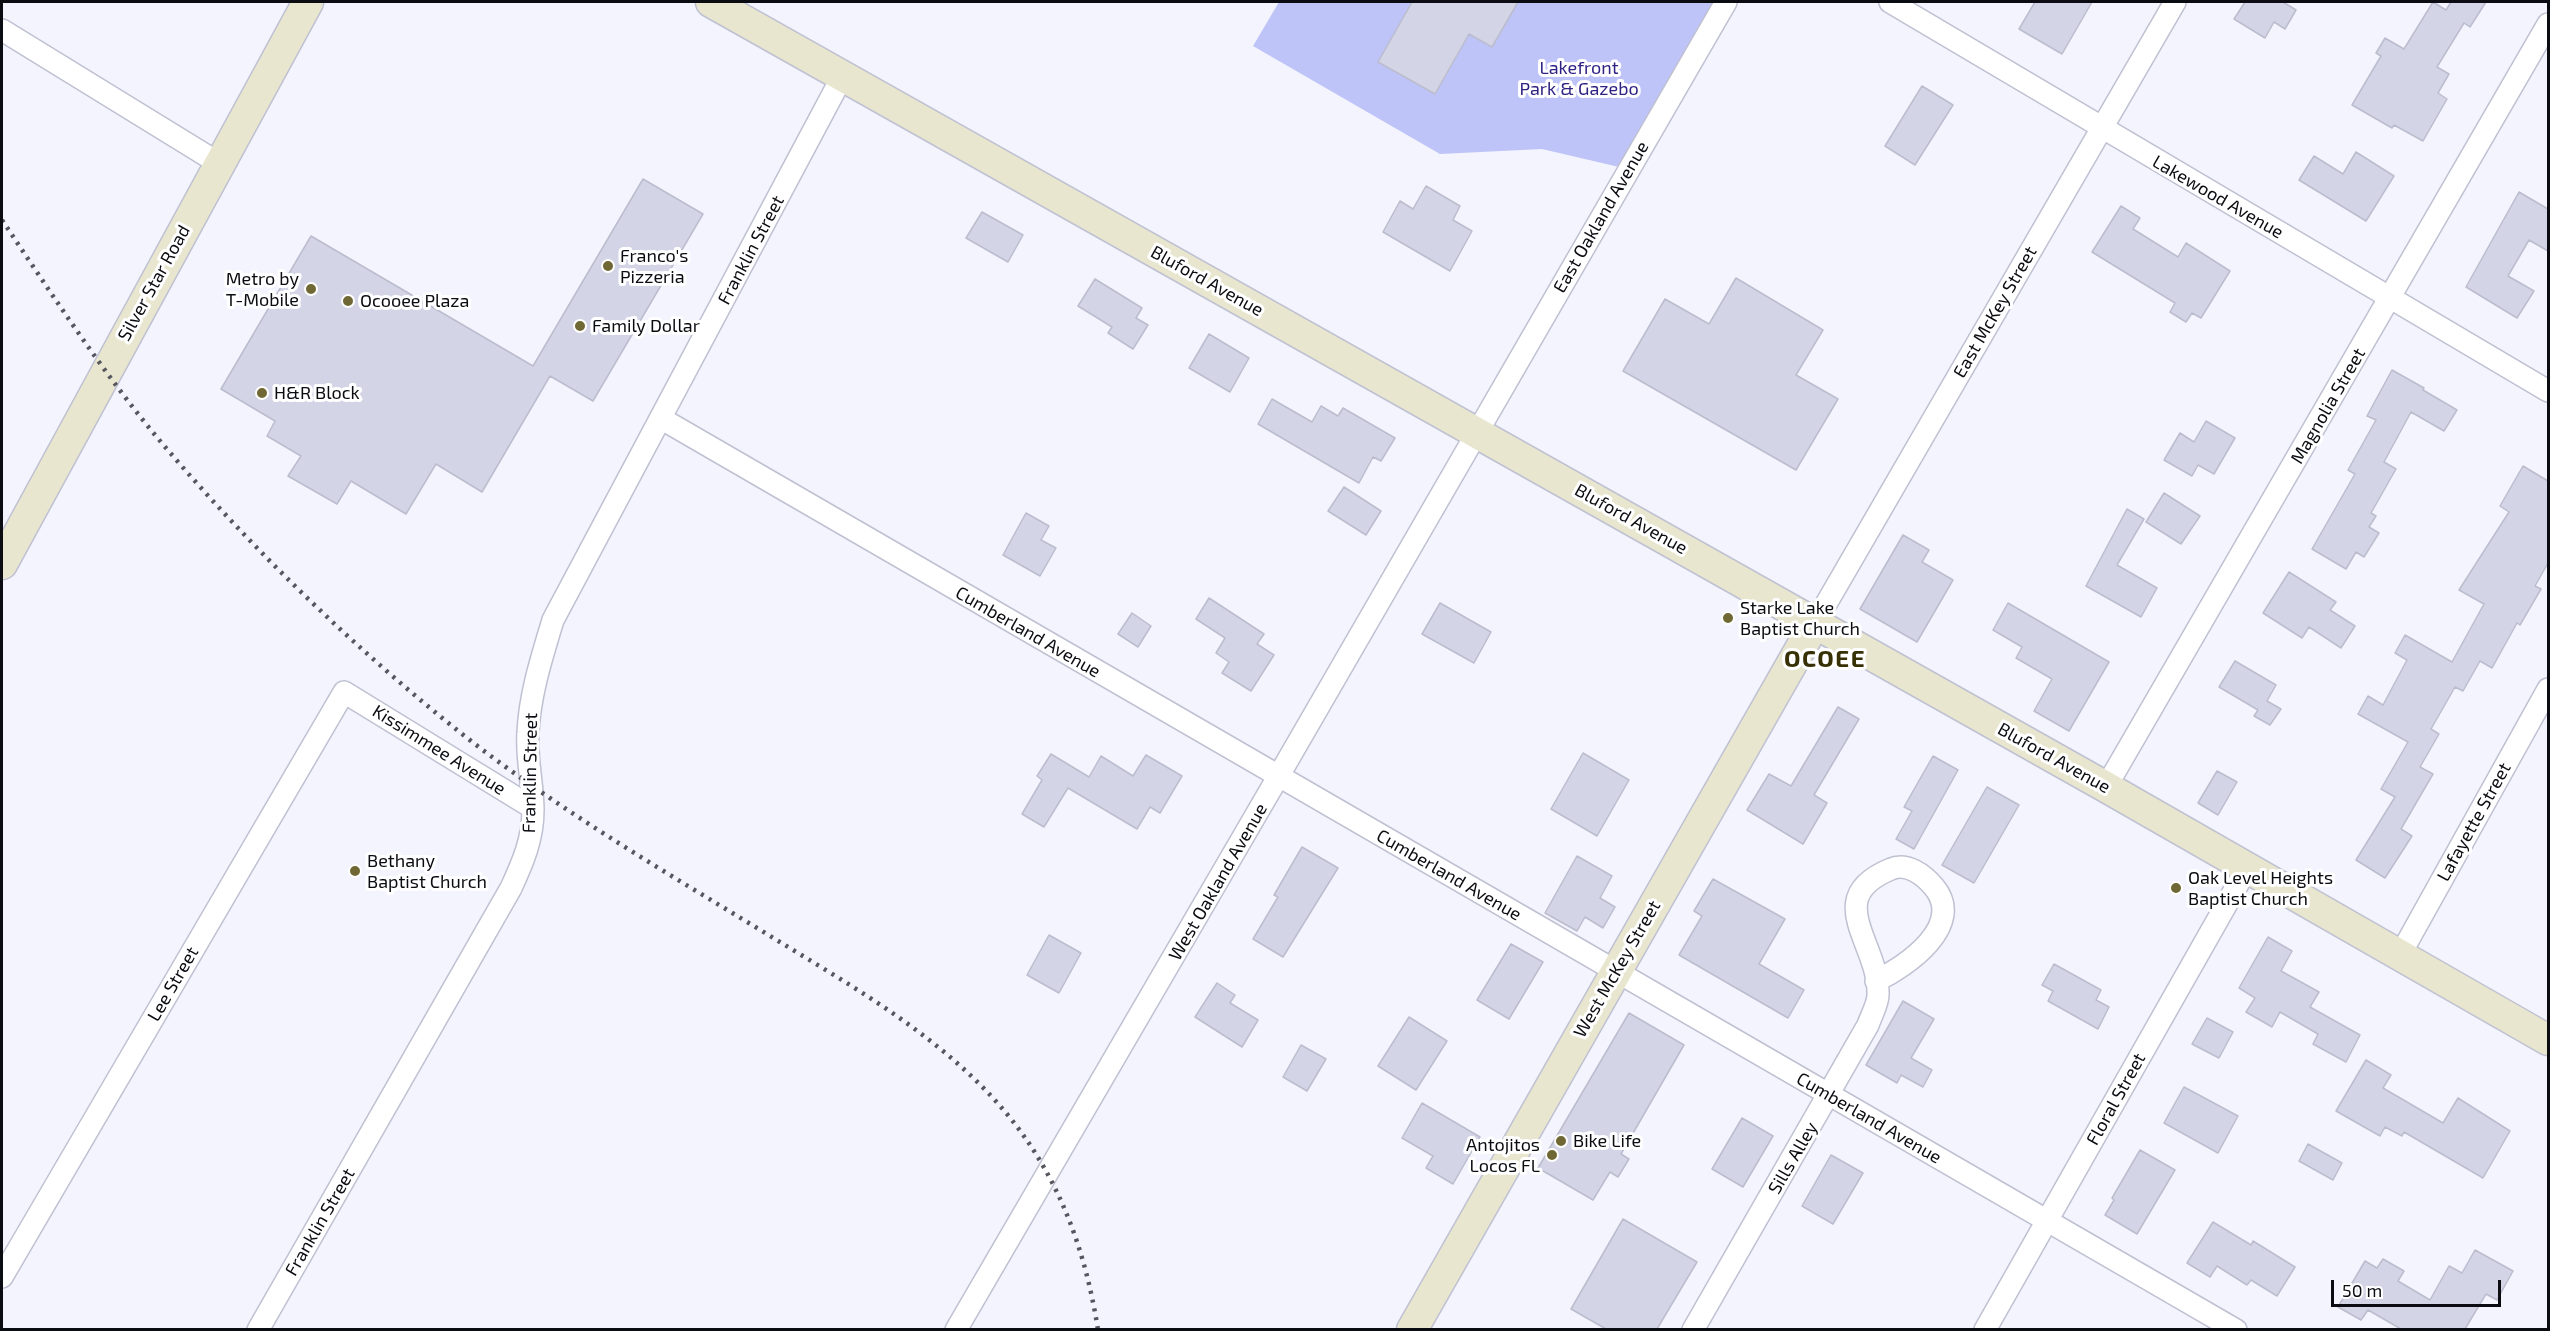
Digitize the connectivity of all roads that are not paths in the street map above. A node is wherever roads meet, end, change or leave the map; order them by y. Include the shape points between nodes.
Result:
1 (308, 2) edge
2 (711, 2) edge
3 (1726, 2) edge
4 (1890, 2) edge
5 (2175, 2) edge
6 (2548, 24) edge
7 (2, 30) edge
8 (842, 76) junction
9 (2102, 129) junction
10 (220, 164) junction
11 (2390, 298) junction
12 (2548, 391) edge
13 (662, 419) junction
14 (1477, 432) junction
15 (2, 564) edge
16 (1815, 623) junction
17 (2548, 689) edge
18 (344, 692) joint
19 (1278, 777) junction
20 (2106, 787) junction
21 (533, 808) junction
22 (2247, 868) junction
23 (2400, 955) junction
24 (1617, 971) junction
25 (1876, 981) junction
26 (2548, 1040) edge
27 (1830, 1095) junction
28 (2047, 1222) junction
29 (2, 1277) edge
30 (1416, 1322) edge
31 (258, 1329) edge
32 (956, 1329) edge
33 (1693, 1329) edge
34 (1985, 1329) edge
35 (2236, 1329) edge

1 - 10 street, Silver Star Road
2 - 8 street, Bluford Avenue
3 - 14 street, East Oakland Avenue
4 - 9 street, Lakewood Avenue
5 - 9 street, East McKey Street
6 - 11 street, Magnolia Street
7 - 10 street
8 - 13 street, Franklin Street
8 - 14 street, Bluford Avenue
9 - 11 street, Lakewood Avenue
9 - 16 street, East McKey Street
10 - 15 street, Silver Star Road
11 - 12 street, Lakewood Avenue
11 - 20 street, Magnolia Street
13 - 19 street, Cumberland Avenue
13 - 21 street, Franklin Street via 553,620 539,665 528,733
14 - 16 street, Bluford Avenue
14 - 19 street, West Oakland Avenue
16 - 20 street, Bluford Avenue
16 - 24 street, West McKey Street
17 - 23 street, Lafayette Street
18 - 21 street, Kissimmee Avenue
18 - 29 street, Lee Street
19 - 24 street, Cumberland Avenue
19 - 32 street, West Oakland Avenue
20 - 22 street, Bluford Avenue
21 - 31 street, Franklin Street via 527,852 511,888
22 - 23 street, Bluford Avenue
22 - 28 street, Floral Street
23 - 26 street, Bluford Avenue
24 - 27 street, Cumberland Avenue
24 - 30 street, West McKey Street
25 - 25 street, Sills Alley via 1869,948 1857,923 1858,891 1893,867 1908,867 1928,879 1940,894 1945,910 1935,936 1901,969
25 - 27 street, Sills Alley via 1879,996 1868,1025
27 - 28 street, Cumberland Avenue
27 - 33 street, Sills Alley
28 - 34 street, Floral Street
28 - 35 street, Cumberland Avenue

